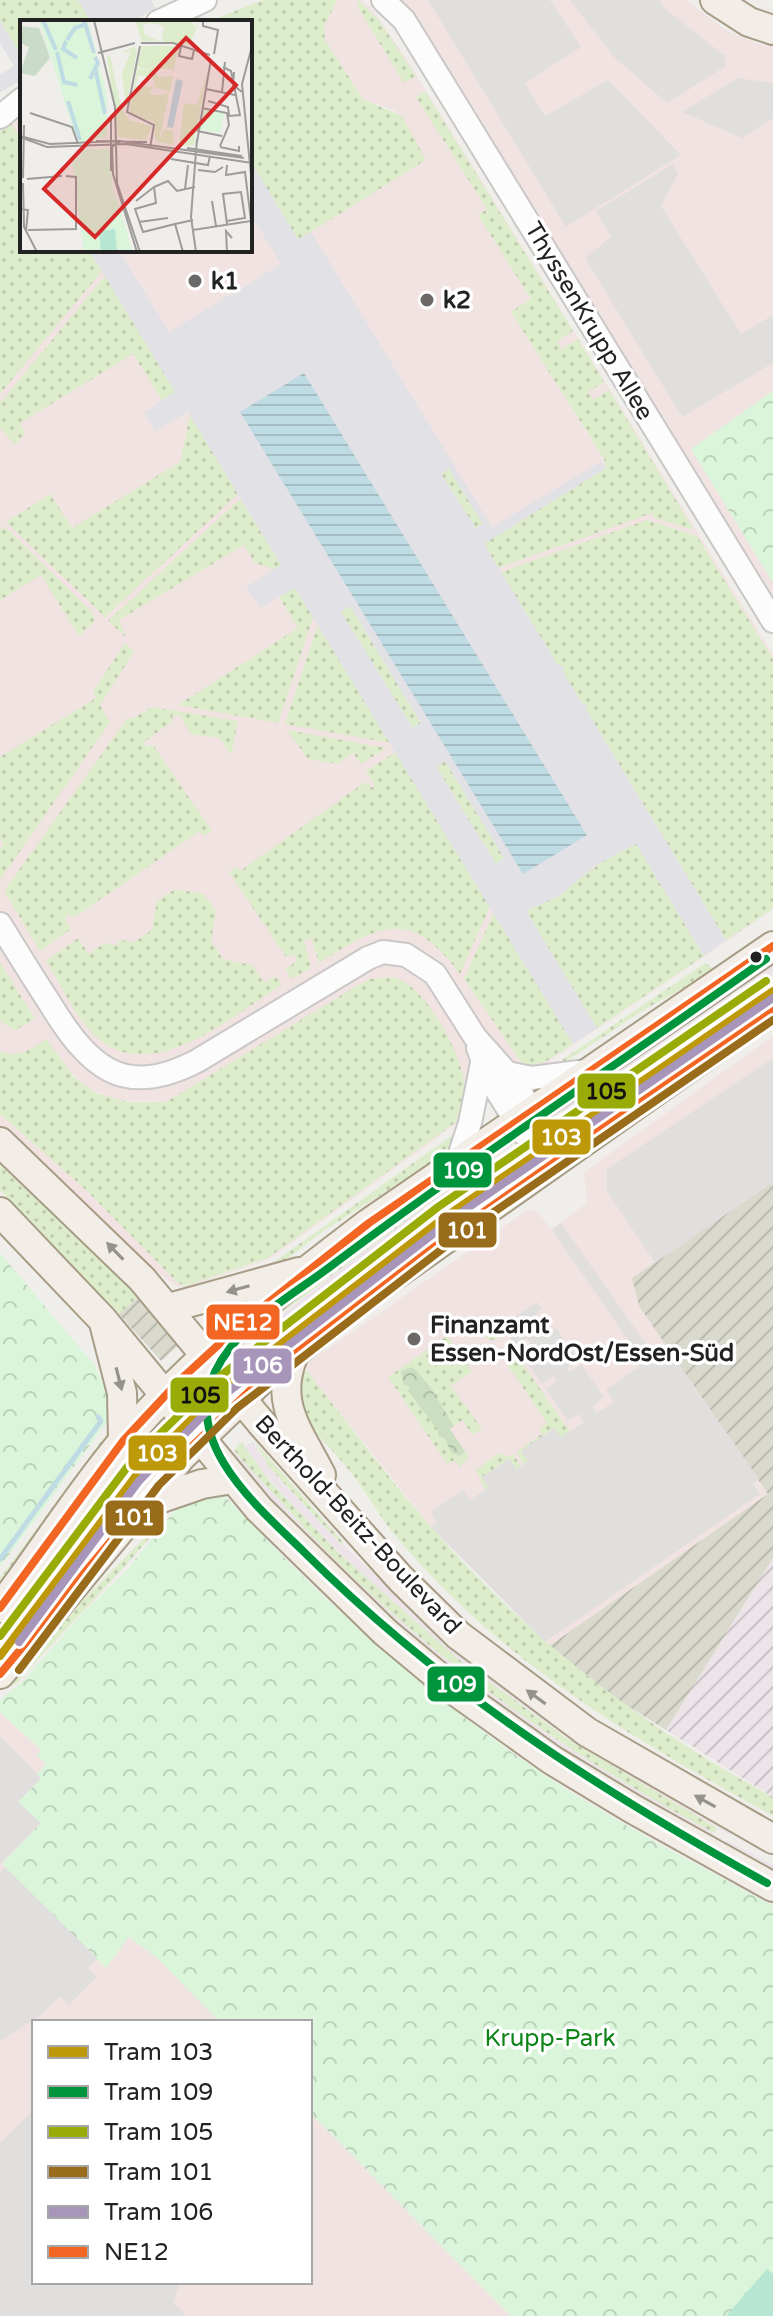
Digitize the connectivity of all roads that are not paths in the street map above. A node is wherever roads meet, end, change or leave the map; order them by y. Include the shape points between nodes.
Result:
1 (205, 0) edge
2 (383, 0) edge
3 (715, 0) edge
4 (402, 10) edge
5 (162, 20) edge
6 (773, 30) edge
7 (20, 101) edge
8 (0, 117) edge
9 (773, 621) edge
10 (0, 924) edge
11 (773, 946) edge
12 (773, 1008) edge
13 (475, 1037) junction
14 (482, 1062) junction
15 (592, 1070) junction
16 (507, 1073) junction
17 (525, 1118) junction
18 (0, 1142) edge
19 (456, 1166) junction
20 (546, 1168) junction
21 (0, 1212) edge
22 (308, 1269) junction
23 (169, 1308) junction
24 (102, 1319) junction
25 (295, 1352) junction
26 (209, 1355) junction
27 (166, 1396) junction
28 (242, 1397) junction
29 (198, 1439) junction
30 (123, 1441) junction
31 (233, 1479) junction
32 (140, 1506) junction
33 (339, 1508) junction
34 (0, 1608) edge
35 (0, 1674) edge
36 (773, 1839) edge
37 (773, 1887) edge

1 - 5 street
2 - 4 street, ThyssenKrupp Allee
3 - 6 main road
4 - 9 street, ThyssenKrupp Allee
7 - 8 street
10 - 13 street via 78,1047 119,1075 146,1078 182,1069 383,952 406,955 427,967
11 - 15 main road
12 - 20 main road
13 - 14 street
13 - 16 street
14 - 17 street
14 - 19 street
15 - 16 street via 532,1078
15 - 17 main road
16 - 17 street
17 - 19 main road
17 - 20 street
23 -> 18 main road, Berthold-Beitz-Boulevard
19 - 22 main road
20 - 25 main road
21 - 24 main road, Berthold-Beitz-Boulevard
22 -> 23 main road
22 - 26 main road
23 - 26 main road, Berthold-Beitz-Boulevard
24 - 27 main road, Berthold-Beitz-Boulevard
24 -> 30 main road via 122,1393
25 - 28 main road
25 - 33 main road via 285,1377 286,1404
26 - 27 main road
26 - 28 main road, Berthold-Beitz-Boulevard
27 - 29 main road, Berthold-Beitz-Boulevard
27 - 30 main road
28 - 29 main road
28 - 33 main road, Berthold-Beitz-Boulevard
29 - 31 main road, Berthold-Beitz-Boulevard
29 - 32 main road
30 - 34 main road
31 - 32 main road
31 - 37 main road, Berthold-Beitz-Boulevard via 338,1590 457,1692 579,1777
32 - 35 main road
36 -> 33 main road, Berthold-Beitz-Boulevard via 626,1757 528,1691 442,1620

